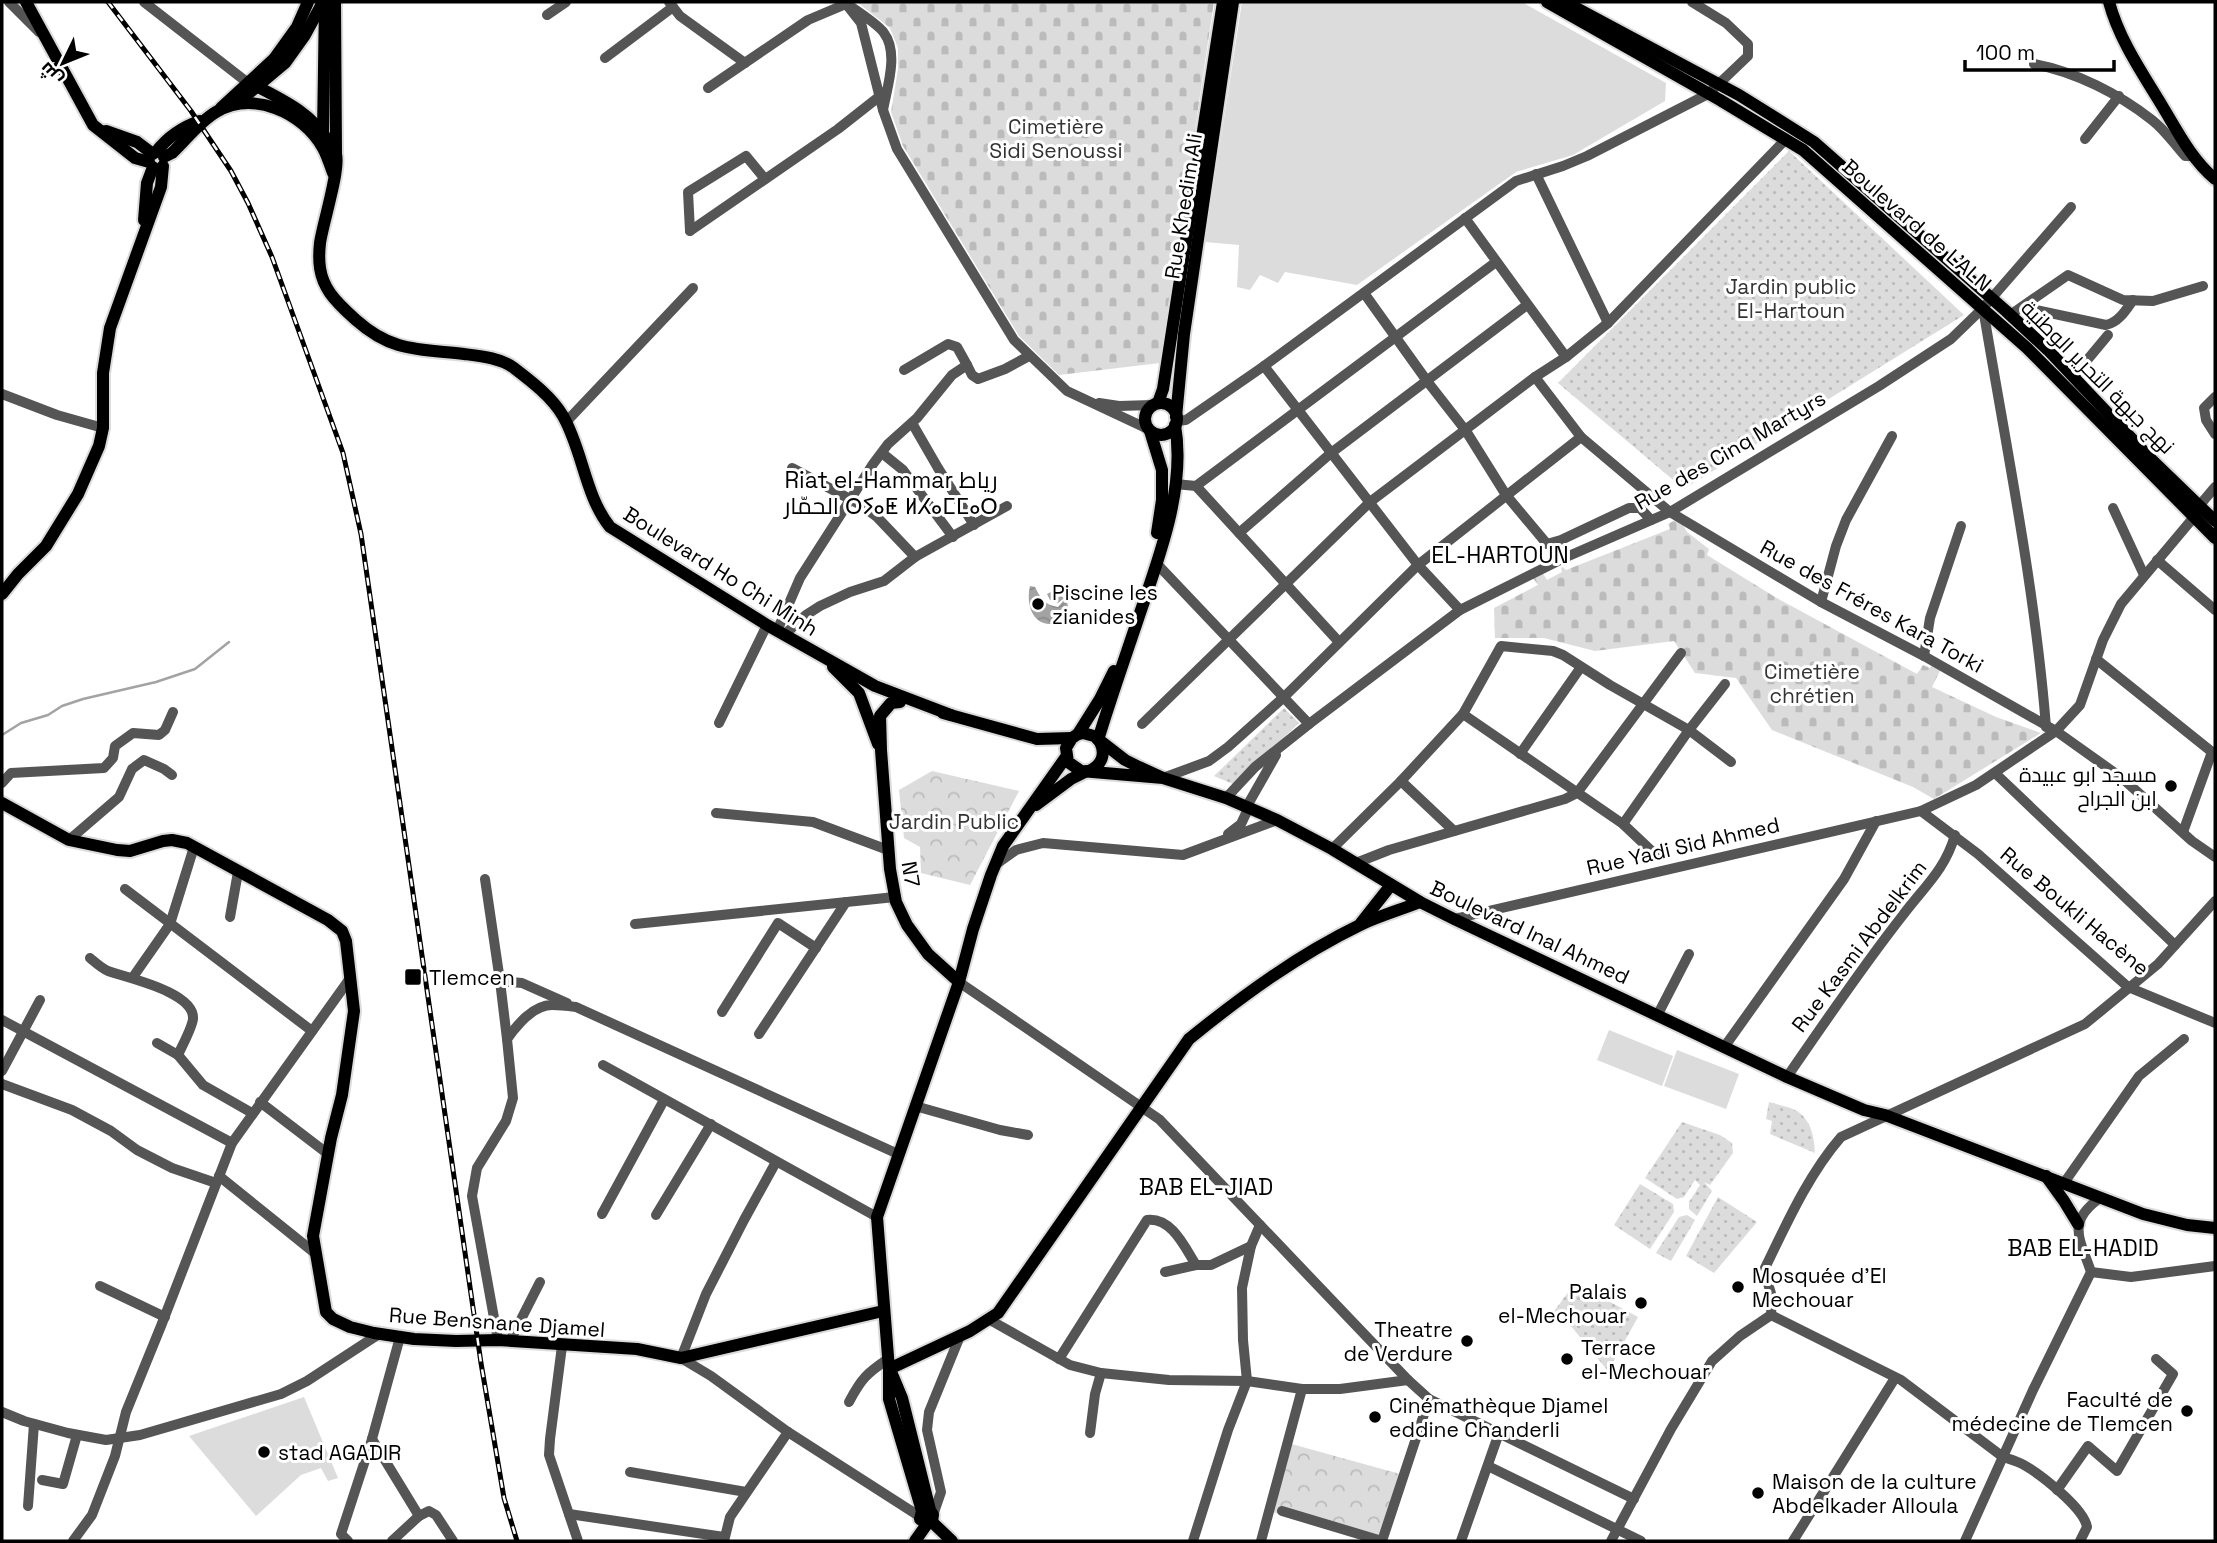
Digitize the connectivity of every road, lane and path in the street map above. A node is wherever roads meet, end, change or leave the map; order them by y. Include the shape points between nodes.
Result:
1 (9, 2) edge
2 (26, 2) edge
3 (146, 2) edge
4 (308, 2) edge
5 (324, 2) edge
6 (335, 2) edge
7 (566, 2) edge
8 (1223, 2) edge
9 (1233, 2) edge
10 (1547, 2) edge
11 (1565, 2) edge
12 (1692, 2) edge
13 (2109, 2) edge
14 (845, 3) edge
15 (671, 4) edge
16 (547, 15) dead end
17 (43, 36) junction
18 (605, 58) dead end
19 (745, 63) junction
20 (2034, 64) dead end
21 (1718, 84) junction
22 (253, 85) junction
23 (708, 88) dead end
24 (1708, 94) junction
25 (880, 96) junction
26 (2119, 96) junction
27 (234, 106) junction
28 (883, 110) junction
29 (218, 111) junction
30 (323, 133) junction
31 (1786, 139) junction
32 (2085, 139) dead end
33 (322, 146) junction
34 (336, 154) junction
35 (2193, 156) junction
36 (156, 160) junction
37 (1536, 174) junction
38 (334, 176) junction
39 (765, 179) junction
40 (2215, 179) edge
41 (2071, 207) dead end
42 (1465, 218) junction
43 (1496, 262) junction
44 (2203, 286) dead end
45 (693, 288) dead end
46 (1364, 293) junction
47 (2133, 300) junction
48 (1987, 303) junction
49 (1527, 305) junction
50 (2022, 307) junction
51 (2010, 315) junction
52 (1608, 323) junction
53 (2108, 335) dead end
54 (1395, 336) junction
55 (1029, 356) junction
56 (1566, 357) junction
57 (967, 365) junction
58 (1264, 366) junction
59 (904, 370) dead end
60 (1535, 377) junction
61 (2073, 377) junction
62 (1427, 381) junction
63 (2, 394) edge
64 (2215, 397) edge
65 (1086, 401) junction
66 (1155, 404) junction
67 (1298, 411) junction
68 (566, 422) junction
69 (912, 423) junction
70 (1176, 425) junction
71 (103, 428) junction
72 (1149, 430) junction
73 (1466, 430) junction
74 (2215, 434) edge
75 (1892, 436) dead end
76 (1581, 437) junction
77 (881, 453) junction
78 (1331, 453) junction
79 (792, 468) dead end
80 (1175, 484) junction
81 (1196, 486) junction
82 (2215, 487) edge
83 (1506, 495) junction
84 (851, 499) junction
85 (1370, 502) junction
86 (1007, 506) dead end
87 (2113, 508) dead end
88 (1670, 512) junction
89 (2197, 512) junction
90 (1651, 520) junction
91 (2215, 522) edge
92 (974, 525) junction
93 (1961, 527) dead end
94 (1239, 533) junction
95 (953, 537) junction
96 (2215, 538) edge
97 (915, 557) junction
98 (2157, 560) junction
99 (1157, 564) junction
100 (1418, 565) junction
101 (2144, 575) junction
102 (1287, 583) junction
103 (2, 594) edge
104 (1821, 602) junction
105 (1460, 610) junction
106 (2215, 610) edge
107 (776, 630) junction
108 (1229, 641) junction
109 (1339, 642) junction
110 (1681, 653) dead end
111 (822, 656) junction
112 (1924, 656) junction
113 (2096, 659) junction
114 (1581, 667) junction
115 (1725, 684) dead end
116 (874, 689) junction
117 (1284, 697) junction
118 (900, 702) junction
119 (1642, 704) junction
120 (173, 712) dead end
121 (1463, 714) junction
122 (951, 715) junction
123 (719, 723) dead end
124 (1309, 723) junction
125 (1142, 724) dead end
126 (2051, 729) junction
127 (1689, 730) junction
128 (1075, 736) junction
129 (1037, 739) junction
130 (1099, 741) junction
131 (1279, 749) junction
132 (881, 750) junction
133 (2214, 751) edge
134 (1520, 754) junction
135 (1066, 756) junction
136 (1731, 762) dead end
137 (1088, 771) junction
138 (1995, 773) junction
139 (172, 775) dead end
140 (1164, 778) junction
141 (1401, 780) junction
142 (2, 783) edge
143 (1577, 793) junction
144 (1226, 798) junction
145 (2, 803) edge
146 (1248, 806) junction
147 (1921, 811) junction
148 (716, 813) dead end
149 (1025, 814) junction
150 (1277, 820) junction
151 (1877, 821) junction
152 (1623, 824) junction
153 (1454, 831) junction
154 (2183, 832) junction
155 (1955, 835) junction
156 (69, 840) junction
157 (1215, 842) junction
158 (194, 847) junction
159 (1332, 849) junction
160 (888, 850) junction
161 (1658, 856) dead end
162 (2215, 857) edge
163 (1356, 863) junction
164 (995, 866) junction
165 (238, 872) junction
166 (485, 879) dead end
167 (1391, 885) junction
168 (125, 889) dead end
169 (895, 897) junction
170 (2215, 901) edge
171 (846, 902) junction
172 (1420, 902) junction
173 (776, 909) junction
174 (230, 917) dead end
175 (1454, 919) junction
176 (170, 923) junction
177 (778, 923) junction
178 (635, 924) dead end
179 (1360, 925) junction
180 (2175, 945) junction
181 (816, 948) junction
182 (1689, 954) dead end
183 (90, 958) dead end
184 (352, 976) junction
185 (133, 978) junction
186 (500, 981) junction
187 (959, 982) junction
188 (2128, 987) junction
189 (40, 1000) dead end
190 (576, 1007) junction
191 (722, 1012) dead end
192 (1658, 1013) junction
193 (2, 1020) edge
194 (2215, 1023) edge
195 (312, 1031) junction
196 (22, 1032) junction
197 (759, 1034) dead end
198 (507, 1039) junction
199 (2184, 1039) dead end
200 (157, 1043) dead end
201 (1725, 1046) junction
202 (178, 1055) junction
203 (603, 1065) dead end
204 (2, 1071) edge
205 (1787, 1077) junction
206 (2, 1084) edge
207 (664, 1100) junction
208 (260, 1102) junction
209 (915, 1106) junction
210 (1143, 1107) junction
211 (252, 1113) junction
212 (1885, 1115) junction
213 (710, 1124) junction
214 (1028, 1135) dead end
215 (232, 1143) junction
216 (328, 1154) junction
217 (898, 1154) junction
218 (776, 1162) junction
219 (2046, 1176) junction
220 (217, 1179) junction
221 (2064, 1183) junction
222 (2100, 1198) junction
223 (602, 1214) dead end
224 (656, 1215) dead end
225 (877, 1217) junction
226 (2078, 1224) junction
227 (1260, 1225) junction
228 (2215, 1228) edge
229 (1251, 1247) junction
230 (316, 1254) junction
231 (1196, 1265) junction
232 (2215, 1266) edge
233 (1165, 1272) dead end
234 (2091, 1272) junction
235 (540, 1282) dead end
236 (100, 1286) dead end
237 (883, 1311) junction
238 (1772, 1315) junction
239 (165, 1317) junction
240 (990, 1320) junction
241 (379, 1334) junction
242 (400, 1336) junction
243 (960, 1336) junction
244 (504, 1340) junction
245 (562, 1346) junction
246 (681, 1358) junction
247 (2156, 1359) dead end
248 (1059, 1360) junction
249 (889, 1364) junction
250 (1101, 1373) junction
251 (1895, 1378) junction
252 (1408, 1380) junction
253 (1247, 1381) junction
254 (1302, 1390) junction
255 (1429, 1399) junction
256 (849, 1402) dead end
257 (2, 1412) edge
258 (34, 1424) junction
259 (788, 1432) junction
260 (1090, 1433) dead end
261 (1499, 1433) junction
262 (77, 1434) junction
263 (119, 1438) junction
264 (372, 1439) junction
265 (2003, 1457) junction
266 (1488, 1466) junction
267 (630, 1472) dead end
268 (42, 1480) dead end
269 (2057, 1490) junction
270 (746, 1492) junction
271 (1634, 1499) junction
272 (28, 1506) dead end
273 (1282, 1511) dead end
274 (569, 1514) junction
275 (419, 1516) junction
276 (927, 1516) junction
277 (88, 1520) junction
278 (1617, 1530) junction
279 (724, 1539) edge
280 (73, 1541) edge
281 (86, 1541) edge
282 (348, 1541) edge
283 (391, 1541) edge
284 (453, 1541) edge
285 (578, 1541) edge
286 (915, 1541) edge
287 (952, 1541) edge
288 (1193, 1541) edge
289 (1261, 1541) edge
290 (1382, 1541) edge
291 (1461, 1541) edge
292 (1611, 1541) edge
293 (1641, 1541) edge
294 (1793, 1541) edge
295 (1965, 1541) edge
296 (2080, 1541) edge

1 - 17 street
2 - 17 main road
3 - 22 street
4 - 22 main road via 297,27
5 - 22 main road via 285,63
5 - 30 main road
6 - 34 main road, Boulevard Ho Chi Minh
7 - 16 street
8 - 66 main road, Rue Khedim Ali via 1162,394
9 - 70 main road, Rue Khedim Ali via 1184,334
10 - 24 main road, Boulevard de L'ALN
11 - 21 main road
12 - 21 street via 1726,23 1748,44 1748,56
13 - 35 main road via 2121,38
14 - 19 street via 808,20
14 - 25 street via 861,23
14 - 28 street via 884,32 890,68
15 - 18 street
15 - 19 street via 680,16
17 - 36 main road via 93,125 137,142
19 - 23 street
20 - 26 street
21 - 24 street
21 - 48 main road, نهج جبهة التحرير الوطنية via 1814,142
22 - 27 main road
22 - 29 main road
22 - 30 main road via 290,104
24 - 31 main road, Boulevard de L'ALN
24 - 37 street via 1587,156
25 - 28 street
25 - 39 street
26 - 32 street
26 - 35 street via 2154,121 2185,156
27 - 29 main road
27 - 33 main road via 267,104 285,112
28 - 55 street via 897,149 1014,340
29 - 36 main road via 165,141
30 - 33 main road
30 - 34 main road
31 - 48 main road, Boulevard de L'ALN
31 - 52 street
33 - 38 main road
34 - 38 main road, Boulevard Ho Chi Minh
35 - 40 main road
36 - 71 main road via 161,187 110,328 103,373
37 - 42 street via 1516,181
37 - 52 street
38 - 68 main road, Boulevard Ho Chi Minh via 318,256 320,275 346,312 369,332 397,346 483,356 510,365 537,387
39 - 39 street via 712,216 691,231 688,192 746,156
41 - 48 street, Rue des Cinq Martyrs
42 - 43 street
42 - 46 street
43 - 49 street
43 - 54 street
44 - 47 street via 2153,300
45 - 68 street
46 - 54 street
46 - 58 street
47 - 50 street via 2106,326
47 - 50 street via 2123,300 2068,275
48 - 51 main road, نهج جبهة التحرير الوطنية
48 - 88 street, Rue des Cinq Martyrs via 1951,340
48 - 89 main road, Boulevard de L'ALN
48 - 126 street
49 - 56 street
49 - 62 street
50 - 51 street
51 - 61 main road, نهج جبهة التحرير الوطنية
52 - 56 street
53 - 61 street
54 - 62 street
54 - 67 street
55 - 57 street via 978,379
55 - 65 street via 1067,391
56 - 60 street
57 - 59 street via 957,347 948,344
57 - 69 street via 952,375
58 - 67 street
58 - 70 street
60 - 73 street
60 - 76 street, Rue des Fréres Kara Torki
61 - 89 main road, نهج جبهة التحرير الوطنية
62 - 73 street
62 - 78 street
63 - 71 street
64 - 74 street via 2204,408
65 - 66 street via 1119,406
65 - 72 street
66 - 70 main road via 1170,406
66 - 72 main road via 1144,419
67 - 78 street
67 - 81 street
68 - 107 main road, Boulevard Ho Chi Minh via 600,514 610,527
69 - 77 street
69 - 92 street
70 - 72 main road via 1164,434
70 - 80 main road, Rue Khedim Ali
71 - 103 main road via 78,494 46,546
72 - 128 main road via 1162,470 1159,524 1114,671
73 - 83 street
73 - 85 street
75 - 104 street via 1846,520
76 - 83 street
76 - 88 street, Rue des Fréres Kara Torki
77 - 84 street
77 - 95 street via 903,470
78 - 85 street
78 - 94 street
79 - 84 street
80 - 81 street
80 - 99 main road, Rue Khedim Ali
81 - 94 street
82 - 89 street, Rue Yadi Sid Ahmed
83 - 90 street via 1547,544 1629,508 1640,508
83 - 100 street
84 - 97 street via 877,517
84 - 107 street via 800,578
85 - 100 street
85 - 102 street
86 - 92 street
87 - 101 street
88 - 90 street, Rue des Cinq Martyrs
88 - 104 street, Rue des Fréres Kara Torki
89 - 91 main road, نهج جبهة التحرير الوطنية
89 - 96 main road, Boulevard de L'ALN
89 - 98 street, Rue Yadi Sid Ahmed
90 - 105 street, Rue des Cinq Martyrs
92 - 95 street
93 - 112 street via 1930,618
94 - 102 street
95 - 97 street
97 - 107 street via 884,582 850,592
98 - 101 street, Rue Yadi Sid Ahmed
98 - 106 street
99 - 108 street
99 - 130 main road, Rue Khedim Ali
100 - 105 street
100 - 109 street
101 - 113 street, Rue Yadi Sid Ahmed via 2121,604
102 - 108 street
102 - 109 street
104 - 112 street, Rue des Fréres Kara Torki
105 - 124 street, Rue des Cinq Martyrs
107 - 111 main road, Boulevard Ho Chi Minh
107 - 123 street
108 - 117 street
108 - 125 street
109 - 117 street
110 - 119 street
111 - 116 main road, Boulevard Ho Chi Minh
111 - 132 main road via 859,693
112 - 126 street, Rue des Fréres Kara Torki
113 - 126 street, Rue Yadi Sid Ahmed via 2080,705
113 - 133 street
114 - 119 street
114 - 121 street via 1553,651 1501,646
114 - 134 street
115 - 127 street
116 - 118 main road
116 - 122 main road
116 - 132 main road via 872,703
117 - 124 street
117 - 140 street via 1216,757
118 - 122 main road
118 - 132 main road via 891,703 880,716
119 - 127 street
119 - 143 street
120 - 142 street via 159,735 133,733 115,746 113,758 104,768 11,773
121 - 134 street
121 - 141 street
122 - 129 main road
124 - 131 street, Rue des Cinq Martyrs
126 - 138 street, Rue Yadi Sid Ahmed
126 - 154 street, Rue des Fréres Kara Torki via 2122,778
127 - 136 street
127 - 152 street
128 - 129 main road
128 - 130 main road via 1089,734
128 - 135 main road
129 - 135 main road
130 - 137 main road via 1102,759
130 - 140 main road via 1132,764
131 - 144 street
131 - 146 street
132 - 160 main road, N7
133 - 154 street
134 - 143 street
135 - 137 main road via 1071,766
135 - 149 main road
137 - 140 main road
137 - 149 main road
138 - 147 street, Rue Yadi Sid Ahmed
138 - 180 street
139 - 156 street via 144,761 132,769 119,797
140 - 144 main road, Boulevard Inal Ahmed
141 - 153 street
141 - 159 street
143 - 152 street
143 - 153 street
144 - 146 main road, Boulevard Inal Ahmed
145 - 156 main road, Rue Bensnane Djamel
146 - 150 main road, Boulevard Inal Ahmed
146 - 157 street via 1238,827
147 - 151 street, Rue Yadi Sid Ahmed
147 - 155 street, Rue Boukli Hacène
148 - 160 street via 813,822
149 - 164 main road
150 - 157 street
150 - 159 main road, Boulevard Inal Ahmed
151 - 175 street, Rue Yadi Sid Ahmed
151 - 201 street via 1844,879
152 - 161 street
153 - 163 street
154 - 162 street, Rue des Fréres Kara Torki
155 - 188 street, Rue Boukli Hacène
155 - 205 street, Rue Kasmi Abdelkrim via 1943,865
156 - 158 main road, Rue Bensnane Djamel via 130,851 172,840
157 - 164 street via 1183,855 1043,843 1016,850
158 - 165 main road, Rue Bensnane Djamel
158 - 176 street
159 - 163 main road, Boulevard Inal Ahmed
160 - 169 main road, N7
163 - 167 main road, Boulevard Inal Ahmed
164 - 187 main road
165 - 174 street
165 - 184 main road, Rue Bensnane Djamel via 334,923 346,940
166 - 186 street
167 - 172 main road, Boulevard Inal Ahmed
167 - 179 main road
168 - 176 street
169 - 171 street
169 - 187 main road, N7 via 907,925 928,954
170 - 180 street
171 - 173 street
171 - 181 street
172 - 175 main road, Boulevard Inal Ahmed
172 - 179 main road
173 - 177 street
173 - 178 street
175 - 192 main road, Boulevard Inal Ahmed
176 - 185 street
176 - 195 street
177 - 181 street
177 - 191 street
179 - 210 main road via 1284,967 1189,1039
180 - 188 street
181 - 197 street
182 - 192 street
183 - 185 street via 105,970
184 - 195 street
184 - 216 main road, Rue Bensnane Djamel via 354,1011
185 - 202 street via 178,997 189,1007 193,1019
186 - 190 street via 522,983
186 - 198 street
187 - 209 main road
187 - 210 street
188 - 194 street, Rue Boukli Hacène
188 - 212 street via 2085,1024
189 - 196 street
190 - 198 street via 549,1004 518,1023
190 - 217 street
192 - 201 main road, Boulevard Inal Ahmed
193 - 196 street
195 - 208 street
196 - 204 street
196 - 215 street
198 - 244 street via 513,1098 506,1121 477,1168 472,1195
199 - 221 street via 2139,1076
200 - 202 street
201 - 205 main road, Boulevard Inal Ahmed
202 - 211 street via 203,1085
203 - 207 street
205 - 212 main road, Boulevard Inal Ahmed
206 - 220 street via 72,1110 172,1168
207 - 213 street
207 - 223 street
208 - 211 street
208 - 216 street
209 - 214 street
209 - 217 main road
210 - 227 street
210 - 240 main road
211 - 215 street
212 - 219 main road, Boulevard Inal Ahmed
212 - 238 street via 1841,1137 1824,1156 1764,1270
213 - 218 street
213 - 224 street
215 - 220 street
216 - 230 main road, Rue Bensnane Djamel via 313,1236
217 - 225 main road
218 - 225 street
218 - 246 street via 706,1294
219 - 221 main road, Boulevard Inal Ahmed
219 - 226 main road
220 - 230 street
220 - 239 street
221 - 222 main road, Boulevard Inal Ahmed
222 - 226 street via 2088,1206
222 - 228 main road, Boulevard Inal Ahmed via 2143,1214
225 - 237 main road
226 - 234 street
227 - 229 street
227 - 252 street
229 - 231 street via 1211,1265
229 - 253 street via 1242,1288
230 - 241 main road, Rue Bensnane Djamel via 326,1312 340,1323
231 - 233 street
231 - 248 street via 1166,1224 1147,1220
232 - 234 street via 2131,1278
234 - 265 street
235 - 244 street
236 - 239 street
237 - 246 main road, Rue Bensnane Djamel
237 - 249 main road
238 - 251 street
238 - 271 street via 1713,1361
239 - 263 street via 125,1412
240 - 243 main road
240 - 248 street
241 - 242 main road, Rue Bensnane Djamel
241 - 263 street via 281,1394
242 - 244 main road, Rue Bensnane Djamel
242 - 264 street
243 - 249 main road
243 - 276 street via 929,1412 926,1430 941,1492
244 - 245 main road, Rue Bensnane Djamel
245 - 246 main road, Rue Bensnane Djamel via 637,1349
245 - 274 street via 549,1455
246 - 259 street
247 - 269 street via 2173,1374 2117,1471 2088,1446
248 - 250 street
249 - 256 street via 869,1372
249 - 276 main road via 889,1399
250 - 253 street
250 - 260 street
251 - 265 street
251 - 294 street
252 - 254 street
252 - 255 street
253 - 254 street
253 - 288 street
254 - 289 street
255 - 261 street
255 - 290 street
257 - 258 street
258 - 262 street
258 - 272 street
259 - 270 street
259 - 276 street
261 - 266 street
261 - 271 street
262 - 263 street
262 - 268 street via 63,1484
263 - 277 street
264 - 275 street
264 - 282 street via 341,1534
265 - 269 street via 2022,1464
265 - 295 street
266 - 278 street
266 - 291 street
267 - 270 street
269 - 296 street via 2087,1522
270 - 279 street via 730,1517
271 - 278 street
273 - 290 street
274 - 279 street
274 - 285 street
275 - 283 street
275 - 284 street via 429,1511 436,1515
276 - 286 main road
276 - 287 main road
277 - 280 street
277 - 281 street
278 - 292 street
278 - 293 street

